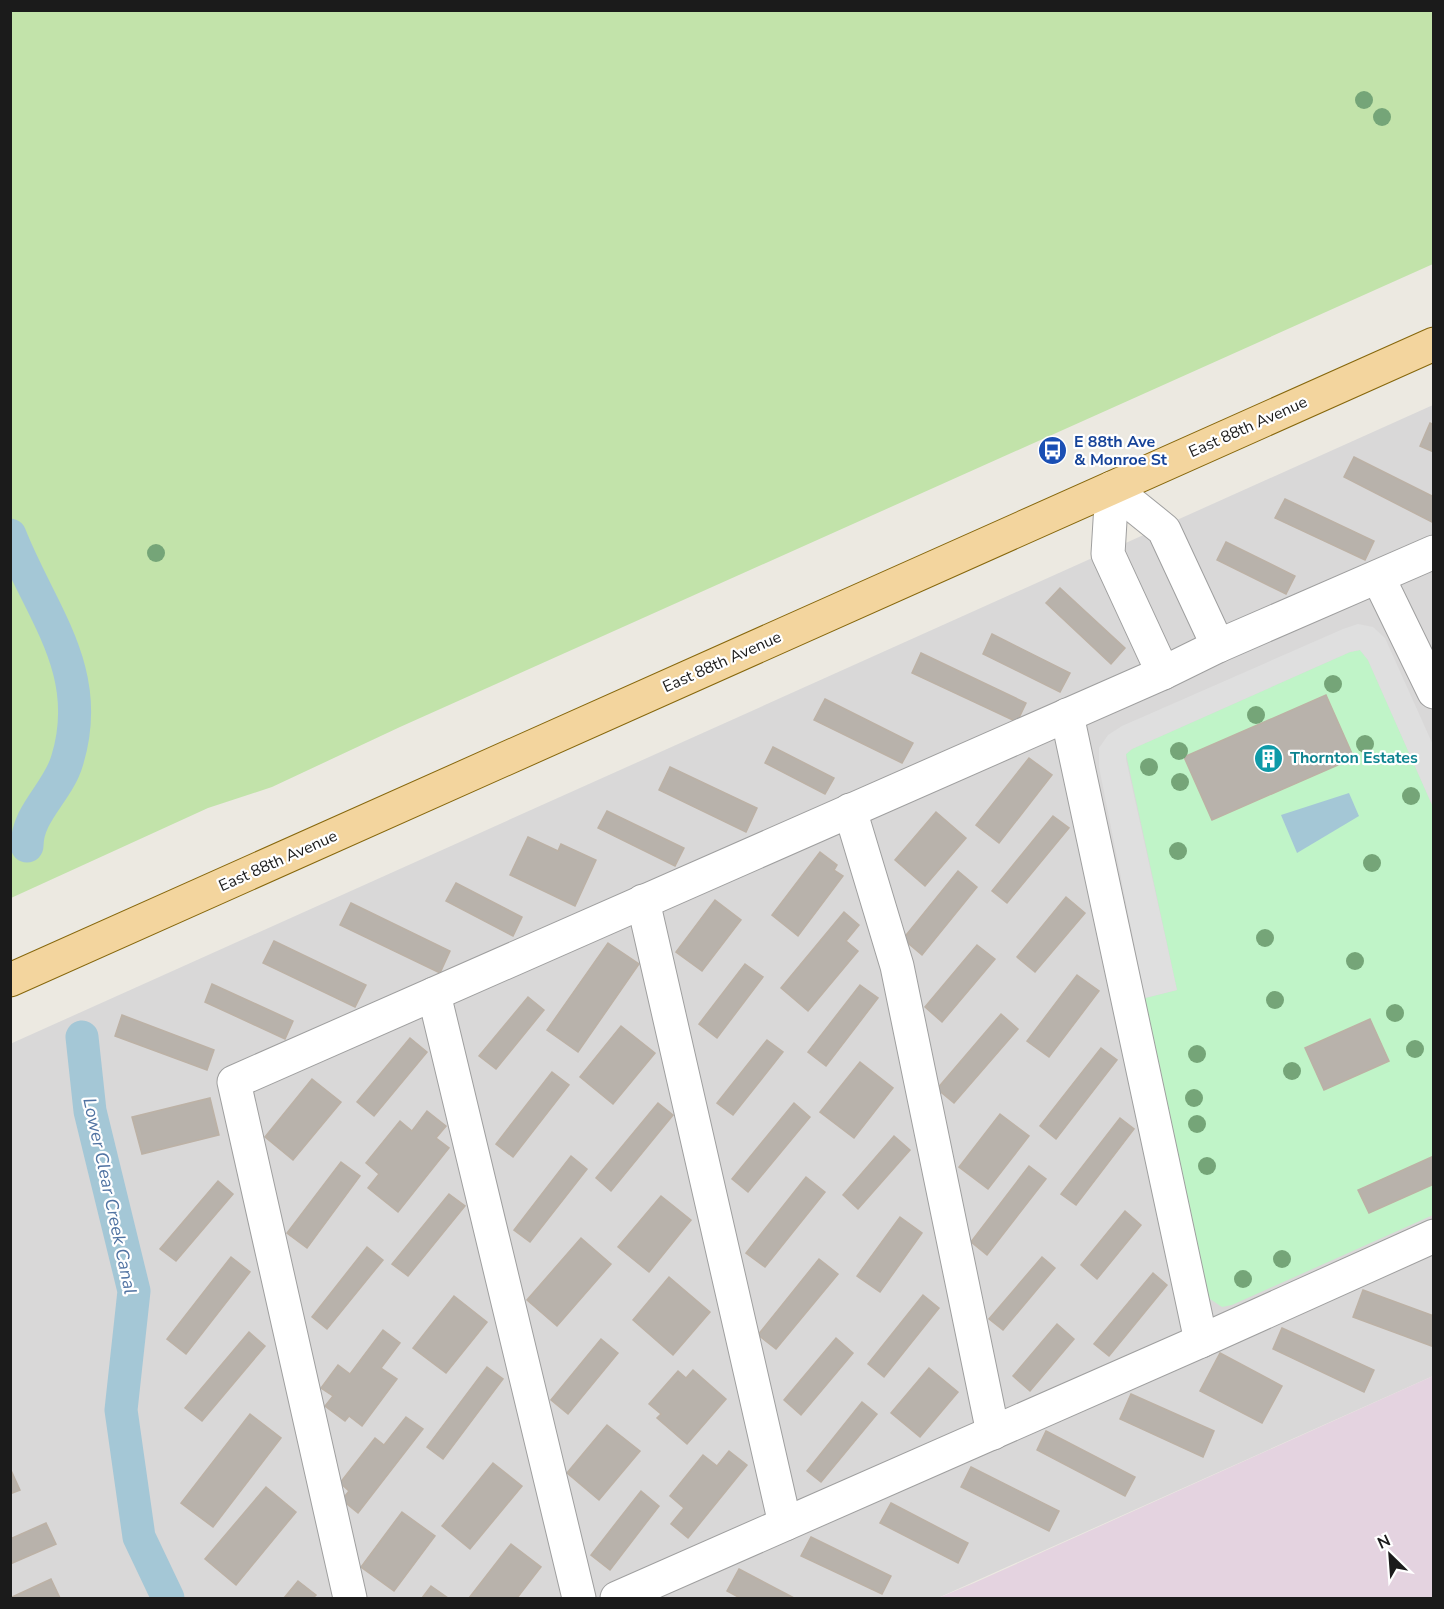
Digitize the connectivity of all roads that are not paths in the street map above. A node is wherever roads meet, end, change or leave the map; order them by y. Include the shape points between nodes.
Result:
1 (1434, 344) edge
2 (1112, 488) junction
3 (1434, 552) edge
4 (1378, 577) junction
5 (1218, 646) junction
6 (1163, 673) junction
7 (1434, 692) edge
8 (1067, 715) junction
9 (850, 810) junction
10 (642, 902) junction
11 (10, 980) edge
12 (434, 994) junction
13 (1434, 1236) edge
14 (1201, 1341) junction
15 (993, 1433) junction
16 (785, 1524) junction
17 (350, 1599) edge
18 (579, 1599) edge
19 (617, 1599) edge

1 - 2 main road, East 88th Avenue
2 - 5 street via 1164,530
2 - 6 street via 1108,554
2 - 11 main road, East 88th Avenue
3 - 4 street
4 - 5 street
4 - 7 street
5 - 6 street
6 - 8 street
8 - 9 street
8 - 14 street
9 - 10 street
9 - 15 street via 897,966
10 - 12 street
10 - 16 street
12 - 17 street via 234,1082
12 - 18 street
13 - 14 street
14 - 15 street
15 - 16 street
16 - 19 street

